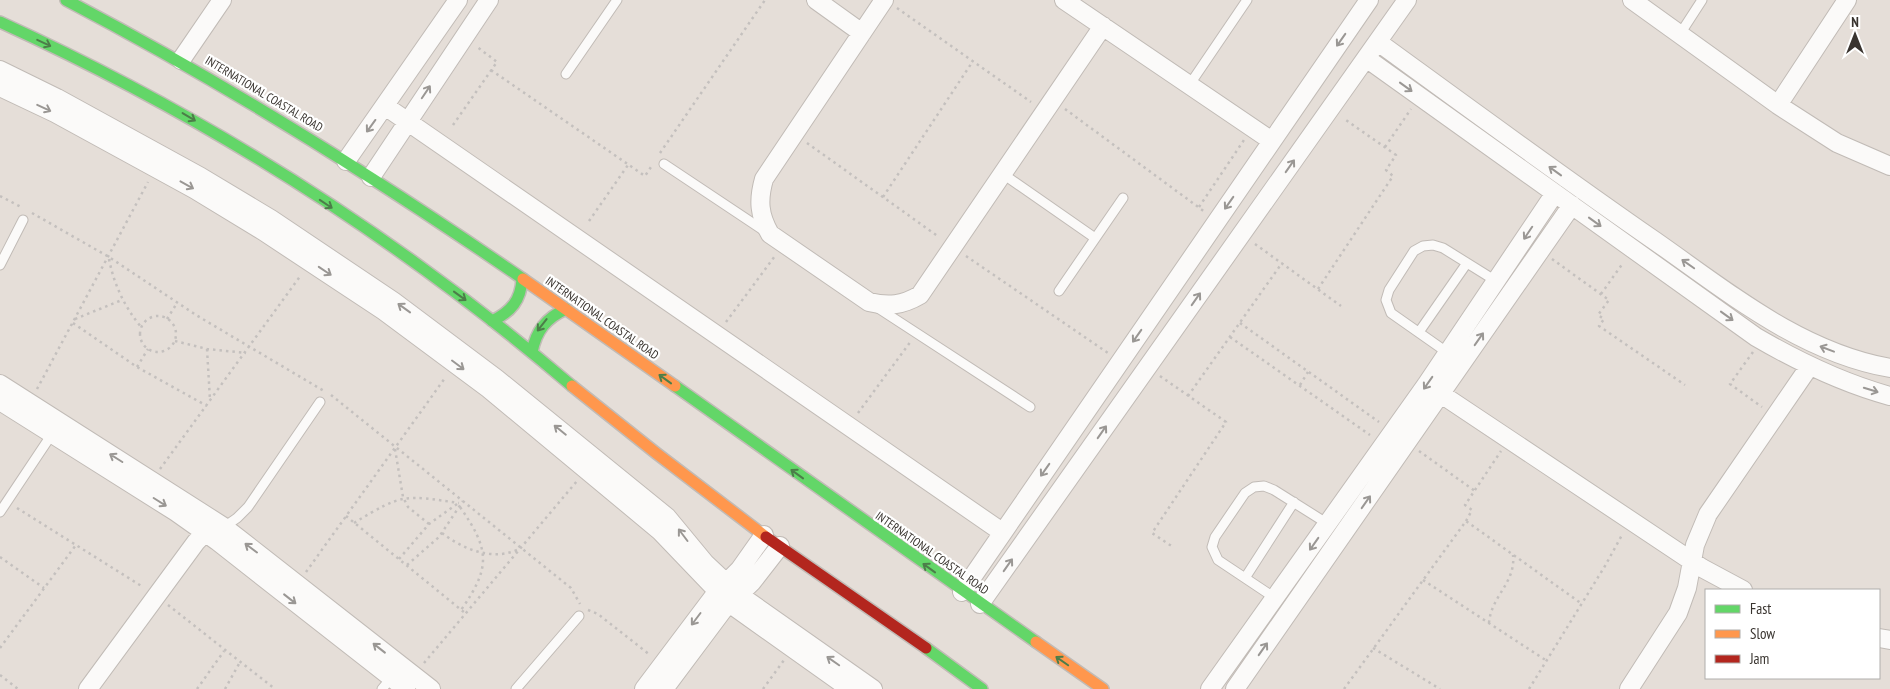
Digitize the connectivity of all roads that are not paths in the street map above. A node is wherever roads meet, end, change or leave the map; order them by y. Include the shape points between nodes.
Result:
1 (66, 0) edge
2 (222, 0) edge
3 (458, 0) edge
4 (489, 0) edge
5 (617, 0) edge
6 (816, 0) edge
7 (1064, 0) edge
8 (1247, 0) edge
9 (1369, 0) edge
10 (1407, 0) edge
11 (1632, 0) edge
12 (1702, 0) edge
13 (1845, 2) edge
14 (889, 3) edge
15 (0, 22) edge
16 (1103, 26) junction
17 (862, 33) junction
18 (1680, 34) junction
19 (1378, 42) junction
20 (1366, 58) junction
21 (181, 60) junction
22 (0, 70) edge
23 (566, 74) dead end
24 (1190, 84) junction
25 (0, 87) edge
26 (1778, 105) junction
27 (385, 106) junction
28 (406, 121) junction
29 (1272, 141) junction
30 (346, 161) junction
31 (664, 164) dead end
32 (1890, 166) edge
33 (1002, 174) junction
34 (371, 177) junction
35 (1555, 193) junction
36 (1123, 198) dead end
37 (1572, 205) junction
38 (23, 220) dead end
39 (1096, 238) junction
40 (777, 239) junction
41 (1466, 263) junction
42 (0, 265) edge
43 (522, 279) junction
44 (1496, 281) junction
45 (1059, 291) dead end
46 (870, 302) junction
47 (566, 309) junction
48 (1759, 313) junction
49 (492, 321) junction
50 (1419, 332) junction
51 (1755, 336) junction
52 (532, 352) junction
53 (1448, 353) junction
54 (1810, 367) junction
55 (1890, 368) edge
56 (0, 384) edge
57 (1441, 394) junction
58 (1890, 396) edge
59 (0, 401) edge
60 (320, 402) dead end
61 (1030, 407) dead end
62 (52, 434) junction
63 (1294, 502) junction
64 (0, 512) edge
65 (1328, 524) junction
66 (224, 527) junction
67 (1002, 532) junction
68 (205, 533) junction
69 (764, 535) junction
70 (780, 546) junction
71 (1692, 561) junction
72 (1245, 578) junction
73 (1741, 589) edge
74 (962, 592) junction
75 (727, 593) junction
76 (1275, 598) junction
77 (980, 604) junction
78 (579, 616) dead end
79 (399, 679) edge
80 (1635, 687) edge
81 (1213, 688) edge
82 (88, 689) edge
83 (431, 689) edge
84 (516, 689) edge
85 (644, 689) edge
86 (664, 689) edge
87 (850, 689) edge
88 (873, 689) edge
89 (982, 689) edge
90 (1102, 689) edge
91 (1235, 689) edge

1 - 21 highway, INTERNATIONAL COASTAL ROAD
2 - 21 street
3 - 27 street
28 -> 4 street
5 - 23 lane
6 - 17 street
7 - 16 street
8 - 24 lane
9 -> 29 street
10 - 19 street
11 - 18 street
12 - 18 lane
13 - 26 street
14 - 17 street
15 -> 49 highway via 91,65 248,153 419,266
16 - 24 street
16 - 33 street
17 - 40 street via 764,179 760,193 763,221
18 - 26 street
19 - 20 street
48 -> 19 street via 1575,186
20 -> 35 street
77 -> 20 street
21 - 30 highway, INTERNATIONAL COASTAL ROAD
75 -> 22 street via 668,516 400,306 271,219 201,177
24 - 29 street
25 -> 75 street via 156,168 311,262 456,363 660,531
26 - 32 street via 1837,143
27 - 28 street
27 -> 30 street
28 - 34 street
28 - 67 street
29 -> 67 street
30 - 34 highway, INTERNATIONAL COASTAL ROAD
31 - 40 lane
33 - 39 lane
33 - 46 street via 920,295 896,305
34 - 43 highway, INTERNATIONAL COASTAL ROAD
35 - 37 street
35 -> 44 street
36 - 39 lane
37 -> 51 street
57 -> 37 street
38 - 42 lane
39 - 45 lane
40 - 46 street
41 - 44 lane
41 - 50 lane
41 - 50 lane via 1438,246 1423,246 1414,251 1388,290 1386,300 1391,313
43 - 47 highway, INTERNATIONAL COASTAL ROAD
43 - 49 highway via 519,301 503,317
44 - 53 street
46 - 61 lane
47 -> 52 highway via 555,313 538,330
74 -> 47 highway, INTERNATIONAL COASTAL ROAD
48 - 51 street
55 -> 48 street via 1820,346
49 - 52 highway
50 - 53 lane
51 - 54 street
52 - 69 highway via 617,423
53 -> 65 street
54 -> 58 street
54 - 71 street via 1708,514 1700,529
66 -> 56 street
57 - 71 street
91 -> 57 street
59 - 62 street
60 - 66 lane via 248,507
62 - 64 lane
62 -> 68 street
63 - 65 lane
63 - 72 lane
63 - 72 lane via 1269,488 1254,487 1245,492 1215,537 1212,547 1215,556
65 -> 76 street
66 - 68 street
79 -> 66 street via 298,584
67 - 74 street
68 -> 79 street
68 - 82 street via 155,595
69 - 70 highway
69 - 75 street
70 - 75 street via 752,582
70 - 89 highway
71 - 73 street
71 - 80 street via 1678,613
72 - 76 lane
74 - 77 highway, INTERNATIONAL COASTAL ROAD
75 -> 85 street via 662,664
75 - 86 street
75 - 87 street via 793,649
88 -> 75 street
76 - 81 street
90 -> 77 highway, INTERNATIONAL COASTAL ROAD
78 - 84 lane
79 - 83 street

